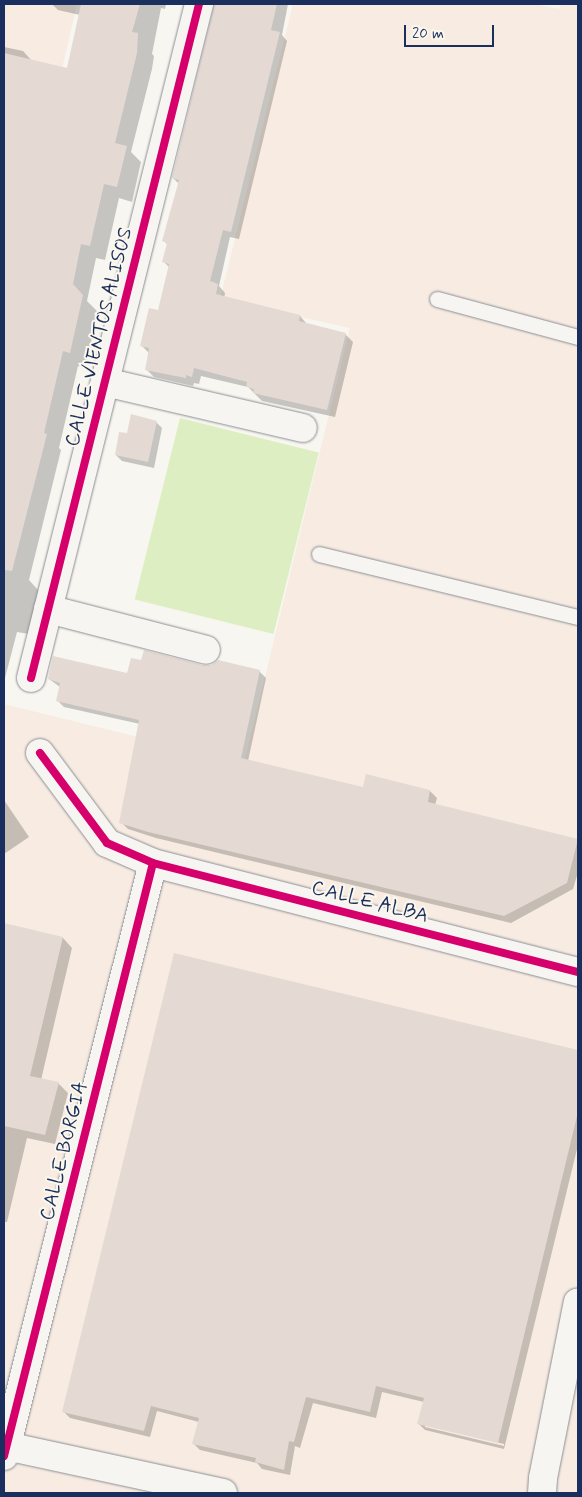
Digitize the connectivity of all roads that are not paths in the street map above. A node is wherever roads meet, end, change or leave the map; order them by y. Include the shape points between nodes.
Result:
1 (199, 4) edge
2 (437, 299) dead end
3 (578, 337) edge
4 (105, 382) junction
5 (303, 428) dead end
6 (320, 554) dead end
7 (48, 609) junction
8 (578, 617) edge
9 (206, 650) dead end
10 (31, 678) dead end
11 (40, 753) dead end
12 (153, 863) junction
13 (578, 972) edge
14 (578, 1302) edge
15 (5, 1451) edge
16 (224, 1493) edge
17 (542, 1493) edge

1 - 4 street, CALLE VIENTOS ALISOS
2 - 3 lane
4 - 5 street
4 - 7 street, CALLE VIENTOS ALISOS
6 - 8 lane
7 - 9 street
7 - 10 street, CALLE VIENTOS ALISOS
11 - 12 street, CALLE ALBA via 107,843
12 - 13 street, CALLE ALBA
12 - 15 street, CALLE BORGIA
14 - 17 street
15 - 16 street

